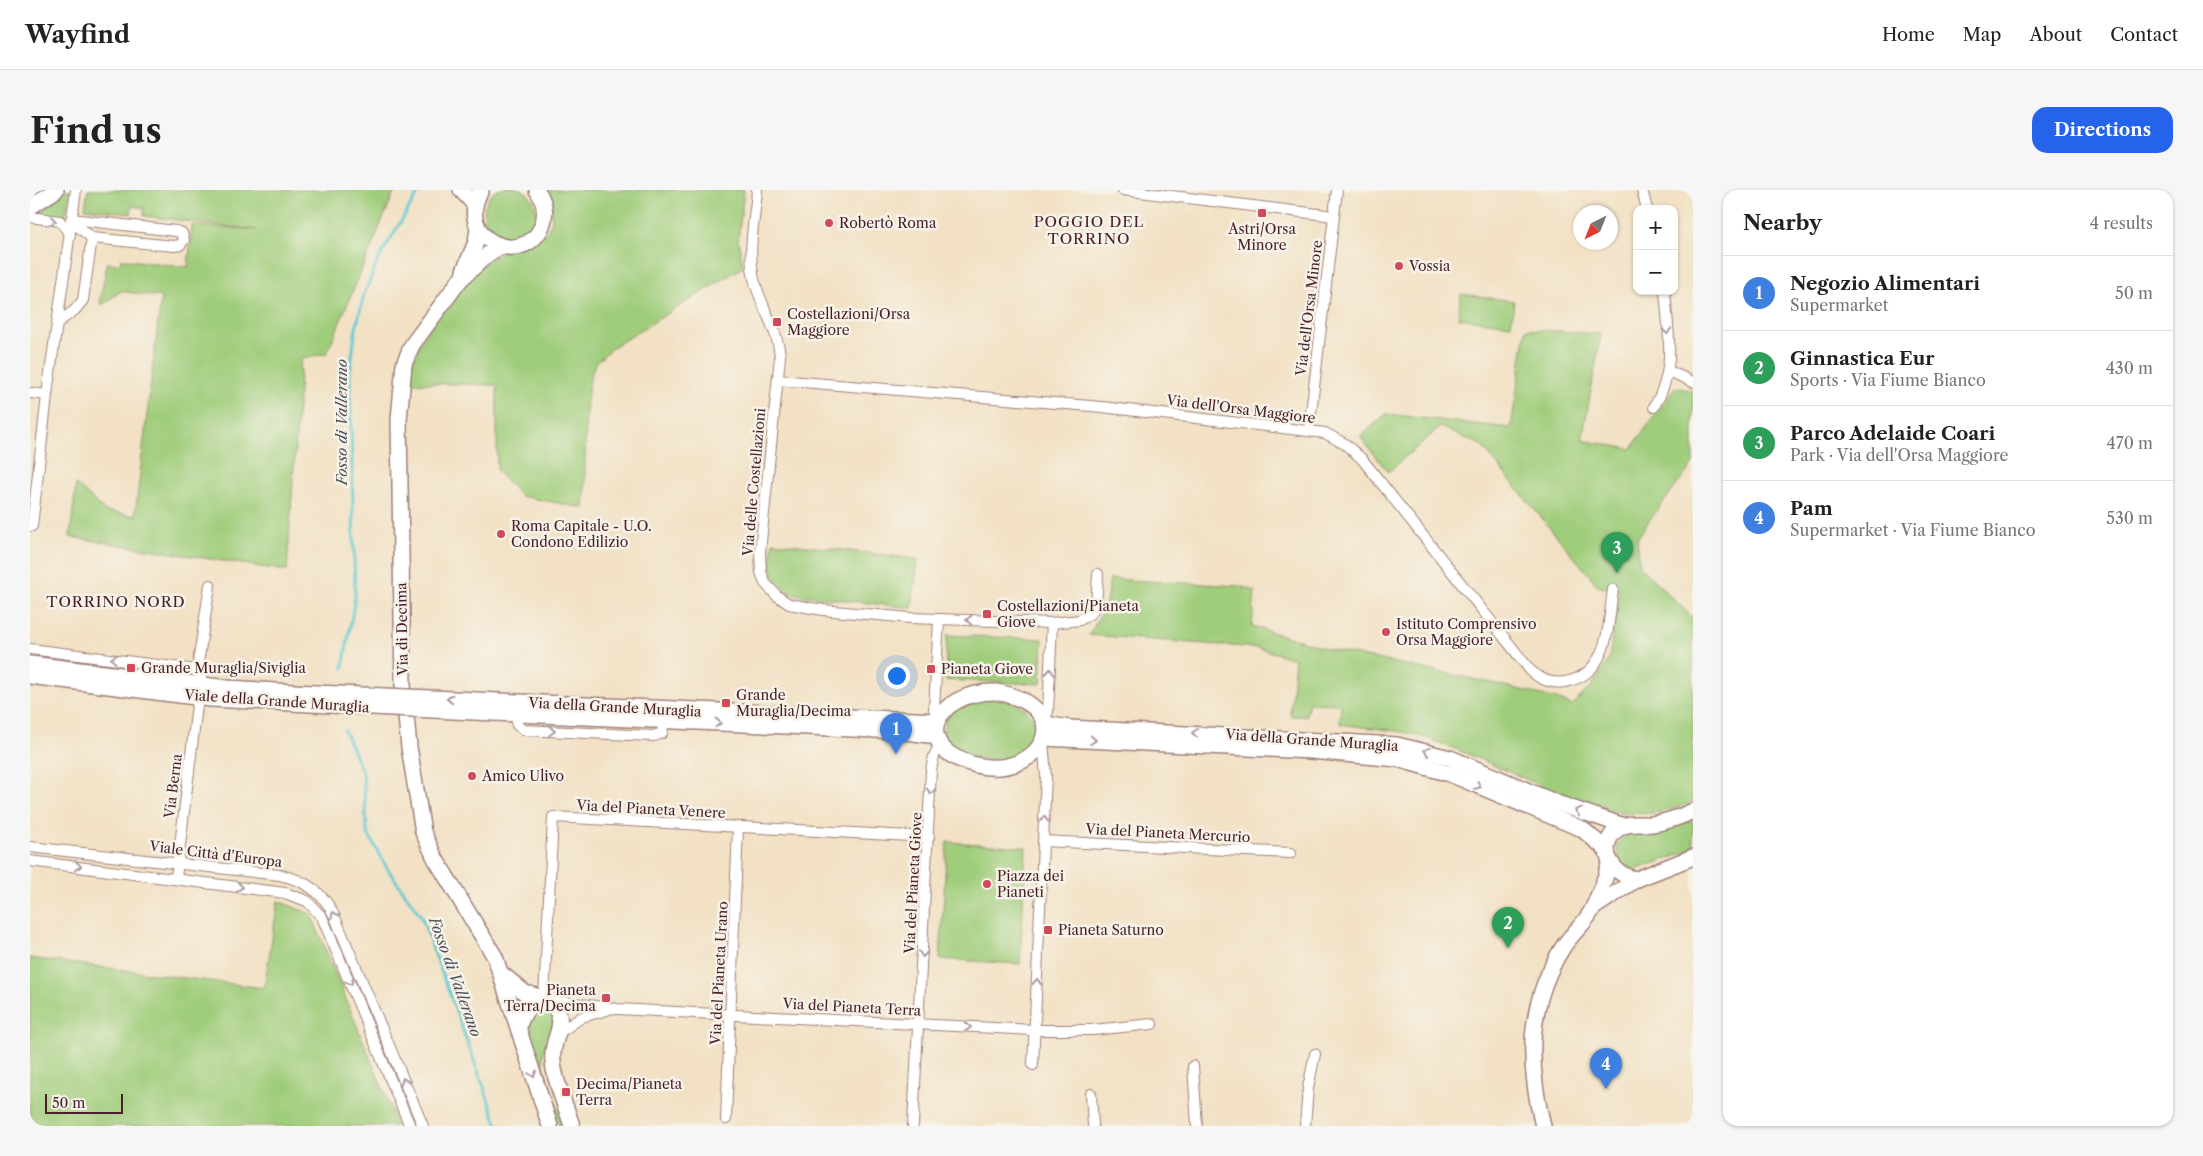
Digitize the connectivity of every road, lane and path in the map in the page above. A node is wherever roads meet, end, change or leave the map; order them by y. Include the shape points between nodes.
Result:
1 (56, 190) edge
2 (76, 190) edge
3 (537, 190) edge
4 (757, 190) edge
5 (1123, 190) edge
6 (1336, 190) edge
7 (1642, 190) edge
8 (471, 196) edge
9 (1646, 205) edge
10 (30, 207) edge
11 (1334, 216) junction
12 (30, 217) edge
13 (71, 220) junction
14 (478, 229) junction
15 (69, 233) junction
16 (92, 238) junction
17 (501, 246) junction
18 (460, 280) junction
19 (1665, 295) edge
20 (57, 323) junction
21 (1669, 371) junction
22 (778, 380) junction
23 (1693, 382) edge
24 (30, 393) edge
25 (47, 395) junction
26 (1654, 407) dead end
27 (1309, 430) junction
28 (31, 525) edge
29 (1098, 574) dead end
30 (210, 584) dead end
31 (1613, 589) dead end
32 (939, 619) junction
33 (1052, 623) junction
34 (30, 649) edge
35 (30, 664) edge
36 (197, 670) junction
37 (30, 676) edge
38 (202, 691) junction
39 (292, 698) joint
40 (496, 707) junction
41 (937, 730) junction
42 (1044, 730) junction
43 (1693, 811) edge
44 (1624, 826) junction
45 (738, 828) junction
46 (929, 837) junction
47 (1043, 841) junction
48 (30, 847) edge
49 (1291, 853) dead end
50 (1609, 856) junction
51 (1693, 857) edge
52 (30, 860) edge
53 (178, 863) junction
54 (176, 878) junction
55 (1637, 879) junction
56 (1593, 908) junction
57 (502, 974) junction
58 (547, 999) junction
59 (618, 1009) junction
60 (731, 1016) junction
61 (919, 1024) junction
62 (1152, 1024) dead end
63 (519, 1027) junction
64 (1034, 1030) junction
65 (560, 1032) junction
66 (1315, 1054) dead end
67 (1033, 1065) dead end
68 (1193, 1066) dead end
69 (1091, 1094) dead end
70 (726, 1119) dead end
71 (913, 1125) edge
72 (410, 1126) edge
73 (423, 1126) edge
74 (550, 1126) edge
75 (572, 1126) edge
76 (1093, 1126) edge
77 (1197, 1126) edge
78 (1305, 1126) edge
79 (1544, 1126) edge

1 - 10 street
2 - 13 street
3 - 17 street via 545,208 540,230 523,245
4 - 22 street, Via delle Costellazioni via 752,273 779,344
5 - 11 street
6 - 11 street, Via dell'Orsa Minore
7 - 9 street
8 - 14 street
11 - 27 street, Via dell'Orsa Minore
12 -> 15 street via 60,221
13 - 15 street
13 - 16 street
13 - 16 street via 176,231 184,240 174,246
14 - 17 street via 492,243
14 - 18 street, Via di Decima via 474,248
15 - 20 street
16 - 20 street via 83,300
17 - 18 street, Via di Decima
18 - 57 street, Via di Decima via 412,345 404,366 399,420 403,692 423,832 435,858 488,943
19 -> 21 street
20 - 25 street
21 - 23 street
21 - 26 street
22 - 27 street, Via dell'Orsa Maggiore via 942,392
22 - 32 street, Via delle Costellazioni via 760,552 761,572 768,587 784,602 802,608
24 - 25 street
25 - 28 street
27 - 31 street, Via dell'Orsa Maggiore via 1340,440 1362,460 1528,668 1542,679 1556,683 1572,680 1595,664 1607,639
29 - 33 street, Via delle Costellazioni via 1096,601 1091,613 1080,620
30 - 36 street
33 -> 32 street, Via delle Costellazioni
32 - 41 street, Via del Pianeta Giove via 934,710
42 -> 33 street via 1048,712
36 -> 34 street
35 - 38 street, Viale della Grande Muraglia
36 - 38 street
37 - 38 street, Viale della Grande Muraglia
38 - 39 street, Viale della Grande Muraglia
38 - 53 street, Via Berna
39 - 40 street, Via della Grande Muraglia, bridge
40 - 41 street, Via della Grande Muraglia
40 -> 41 street, Via della Grande Muraglia via 517,714
41 - 42 street, Via della Grande Muraglia via 947,752 963,761 989,767 1009,764 1034,754
41 - 42 street via 945,709 958,699 988,692 1003,693 1024,701 1037,711
41 -> 46 street, Via del Pianeta Giove
44 -> 42 street, Via della Grande Muraglia via 1556,803 1450,758 1397,744 1054,727
47 -> 42 street
42 -> 50 street, Via della Grande Muraglia via 1393,758 1450,774 1582,829
43 - 44 street via 1665,821
44 - 50 street via 1613,834
45 - 46 street, Via del Pianeta Venere
45 - 58 street, Via del Pianeta Venere via 553,817
45 - 60 street, Via del Pianeta Urano
46 -> 61 street, Via del Pianeta Giove
47 - 49 street, Via del Pianeta Mercurio
64 -> 47 street
48 - 53 street, Viale Città d'Europa
50 - 55 street, Via della Grande Muraglia via 1621,874
50 - 56 street via 1604,882
51 - 55 street
52 -> 54 street, Viale Città d'Europa
53 - 54 street, Via Berna
73 -> 53 street, Viale Città d'Europa via 336,919 324,898 305,883 286,876
54 -> 72 street, Viale Città d'Europa via 290,894 304,899 317,910
55 - 56 street
56 - 79 street via 1563,948 1538,1006 1532,1073
57 - 58 street, Via di Decima via 525,993
57 - 63 street, Via di Decima
58 - 59 street, Via del Pianeta Terra
58 - 63 street via 527,1008
58 - 65 street via 559,1014
59 - 60 street, Via del Pianeta Terra
59 - 65 street via 582,1016
60 - 61 street, Via del Pianeta Terra
60 - 70 street, Via del Pianeta Urano
61 -> 64 street, Via del Pianeta Terra
61 - 71 street, Via del Pianeta Giove
62 - 64 street, Via del Pianeta Terra via 1093,1030
63 -> 74 street, Via di Decima
64 - 67 street
65 - 75 street via 553,1047 553,1063
66 - 78 street
68 - 77 street
69 - 76 street

